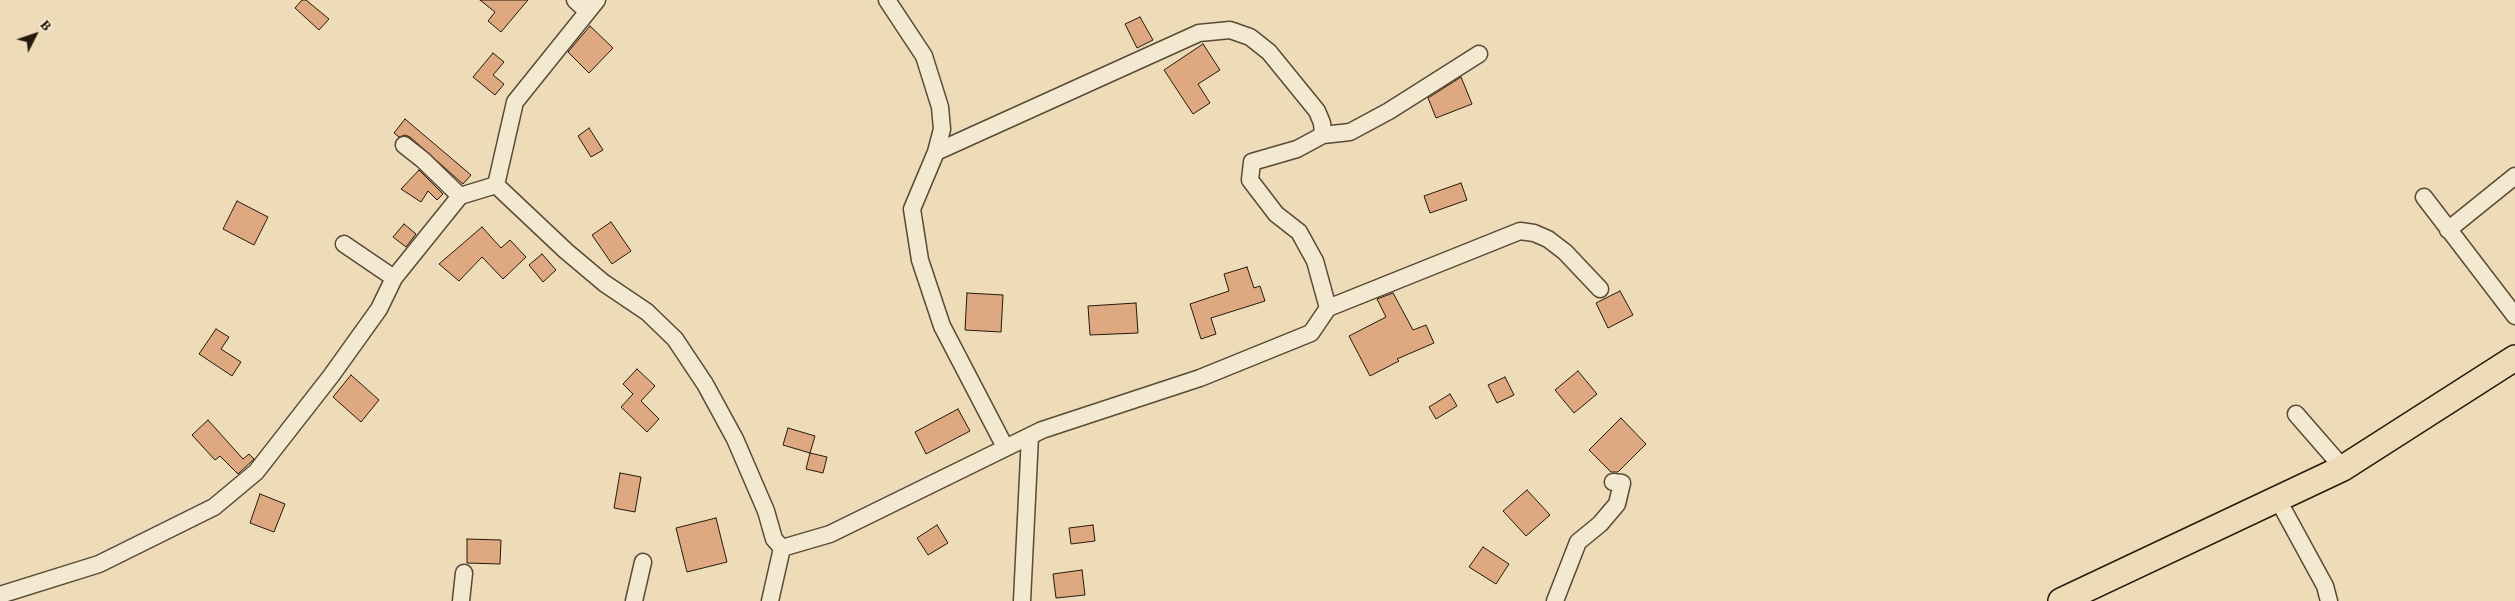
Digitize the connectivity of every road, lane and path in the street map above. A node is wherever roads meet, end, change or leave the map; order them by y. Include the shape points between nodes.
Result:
1 (887, 0) edge
2 (586, 4) edge
3 (1479, 54) dead end
4 (1323, 135) junction
5 (404, 145) dead end
6 (936, 152) junction
7 (2515, 176) edge
8 (496, 185) junction
9 (460, 196) junction
10 (2424, 197) dead end
11 (2448, 230) junction
12 (344, 244) dead end
13 (394, 278) junction
14 (1600, 289) dead end
15 (1328, 308) junction
16 (2515, 316) edge
17 (2515, 358) edge
18 (2296, 414) dead end
19 (1030, 436) junction
20 (1005, 447) junction
21 (2343, 468) junction
22 (1613, 482) dead end
23 (2277, 498) junction
24 (782, 548) junction
25 (643, 562) dead end
26 (464, 573) dead end
27 (0, 596) edge
28 (461, 601) edge
29 (634, 601) edge
30 (770, 601) edge
31 (1022, 601) edge
32 (1555, 601) edge
33 (2060, 601) edge
34 (2329, 601) edge

1 - 6 street via 924,56 940,107 942,129
2 - 8 street via 515,102
3 - 4 street via 1350,132
4 - 6 street via 1316,110 1269,52 1250,36 1230,30 1199,33
4 - 15 street via 1297,149 1252,162 1250,180 1276,214 1299,232 1315,261
5 - 9 street
6 - 20 street via 912,209 920,260 942,326
7 - 11 street
8 - 9 street
8 - 24 street via 566,251 604,283 647,312 675,339 705,384 735,439 766,511 774,539
9 - 13 street
10 - 11 street
11 - 16 street
12 - 13 street
13 - 27 street via 379,309 256,472 214,507 99,564
14 - 15 street via 1548,239 1520,231
15 - 19 street via 1311,333 1200,378
17 - 21 main road
18 - 21 street
19 - 20 street
19 - 31 street
20 - 24 street via 830,534
21 - 23 main road
22 - 32 street via 1622,484 1617,504 1578,542
23 - 33 main road
23 - 34 street via 2325,586
24 - 30 street
25 - 29 street
26 - 28 street

